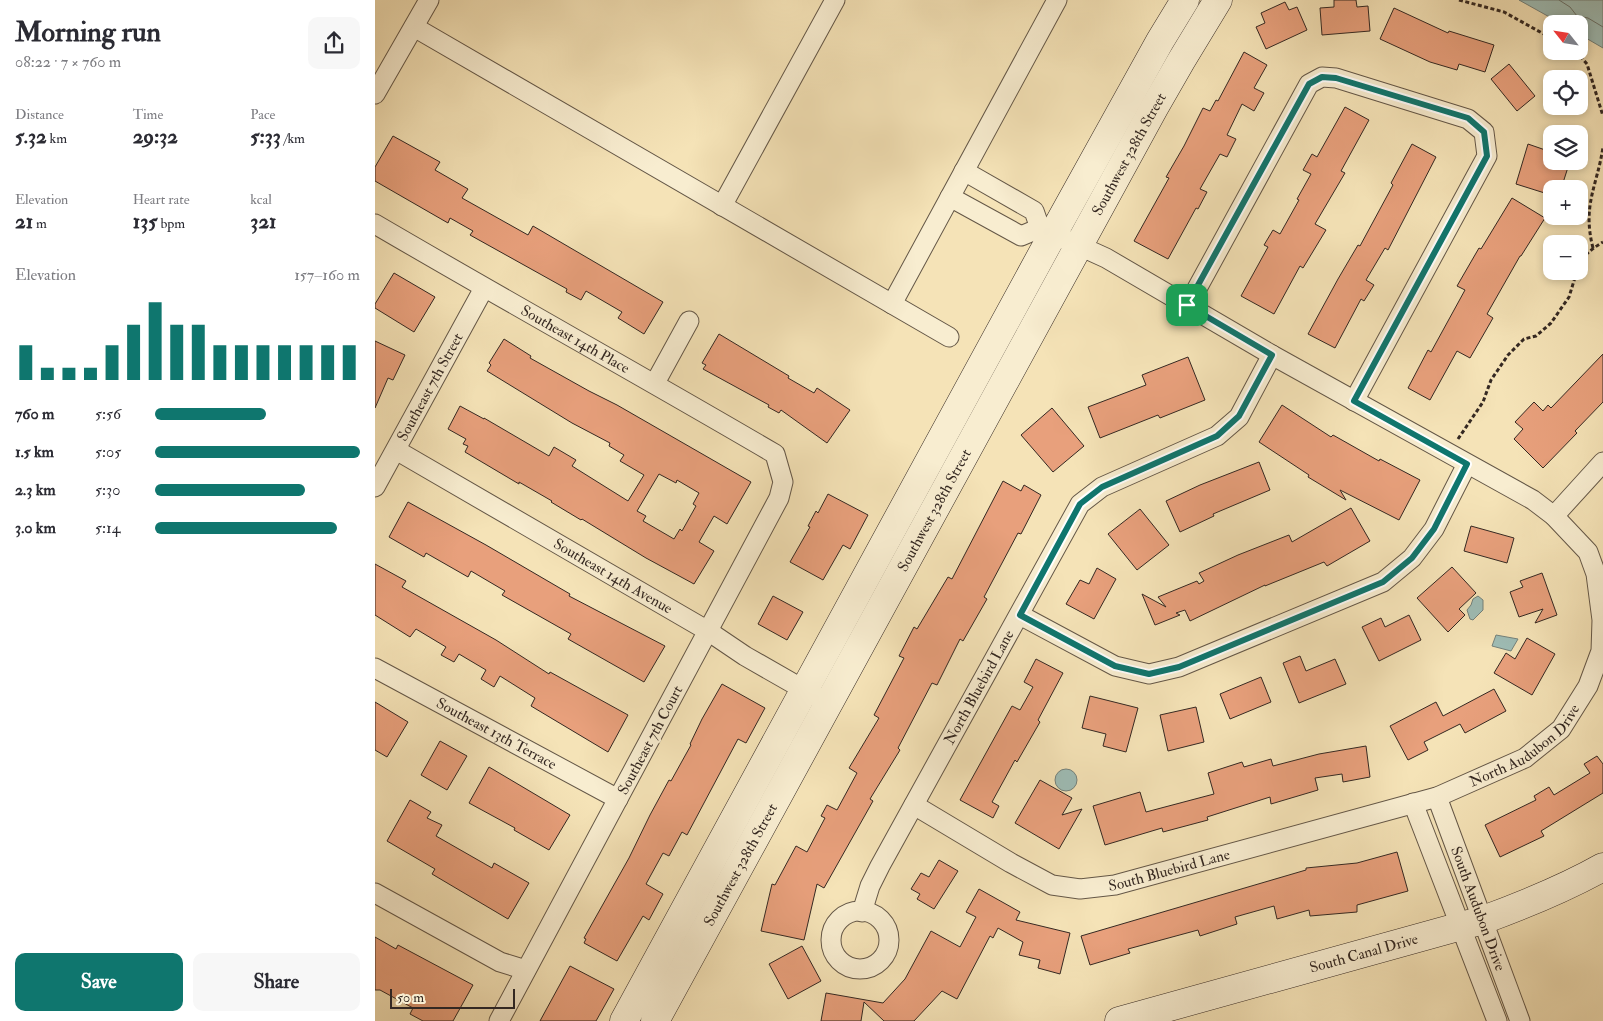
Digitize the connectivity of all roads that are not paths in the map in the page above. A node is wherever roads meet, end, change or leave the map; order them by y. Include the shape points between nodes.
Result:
1 (429, 0) edge
2 (834, 0) edge
3 (1057, 0) edge
4 (1185, 0) edge
5 (1218, 0) edge
6 (413, 27) junction
7 (375, 94) edge
8 (964, 171) junction
9 (950, 197) junction
10 (722, 206) junction
11 (375, 224) edge
12 (1047, 231) junction
13 (1079, 246) junction
14 (484, 288) junction
15 (892, 304) junction
16 (1187, 305) junction
17 (689, 321) dead end
18 (949, 337) dead end
19 (1272, 355) junction
20 (655, 383) junction
21 (1354, 401) junction
22 (396, 450) junction
23 (775, 454) joint
24 (1603, 462) edge
25 (1467, 464) junction
26 (375, 487) edge
27 (1554, 516) junction
28 (1020, 615) junction
29 (708, 631) junction
30 (1602, 651) edge
31 (375, 668) edge
32 (804, 690) junction
33 (829, 703) junction
34 (1437, 797) junction
35 (618, 799) junction
36 (1413, 804) junction
37 (914, 805) junction
38 (1603, 867) edge
39 (375, 893) edge
40 (862, 912) dead end
41 (1472, 923) junction
42 (526, 970) junction
43 (627, 1014) edge
44 (499, 1021) edge
45 (656, 1021) edge
46 (1119, 1021) edge
47 (1497, 1021) edge
48 (1520, 1021) edge

1 - 6 street
2 - 10 street
3 - 8 street
4 - 12 street, Southwest 328th Street
5 - 13 street, Southwest 328th Street via 1181,60
6 - 7 street
6 - 10 street
8 - 9 street
8 - 12 street via 1033,211
9 - 12 street via 1021,236
9 - 15 street
10 - 15 street
11 - 14 street, Southeast 14th Place
12 - 13 street, North Audubon Drive
12 - 32 street, Southwest 328th Street
13 - 16 street, North Audubon Drive
13 - 33 street, Southwest 328th Street
14 - 20 street, Southeast 14th Place
14 - 22 street, Southeast 7th Street
15 - 18 street
16 - 19 street, North Audubon Drive
16 - 21 street via 1309,84 1322,77 1336,78 1468,118 1484,132 1487,156
17 - 20 street
19 - 21 street, North Audubon Drive
19 - 28 street, North Bluebird Lane via 1239,416 1217,436 1102,487 1080,504
20 - 23 street, Southeast 14th Place
21 - 25 street, North Audubon Drive
22 - 26 street, Southeast 7th Street
22 - 29 street, Southeast 14th Avenue
23 - 29 street, Southeast 7th Court via 783,482 779,498
24 - 27 street
25 - 27 street, North Audubon Drive via 1533,500
25 - 28 street via 1434,529 1412,558 1383,582 1179,667 1149,674 1115,666
27 - 30 street, North Audubon Drive via 1588,552 1596,574
28 - 37 street, North Bluebird Lane
29 - 32 street, Southeast 14th Avenue
29 - 35 street, Southeast 7th Court
30 - 34 street, North Audubon Drive via 1588,686 1561,729 1525,758
31 - 35 street, Southeast 13th Terrace
32 - 33 street, Southeast 14th Avenue
32 - 43 street, Southwest 328th Street
33 - 45 street, Southwest 328th Street
34 - 36 street, South Bluebird Lane
34 - 41 street, South Audubon Drive
35 - 42 street, Southeast 7th Court
36 - 37 street, South Bluebird Lane via 1115,885 1080,889 1052,885
36 - 41 street, South Audubon Drive
37 - 40 street, North Bluebird Lane via 870,886
38 - 41 street, South Canal Drive via 1537,899
39 - 42 street via 500,962
41 - 46 street, South Canal Drive
41 - 47 street, South Audubon Drive
41 - 48 street, South Audubon Drive
42 - 44 street, Southeast 7th Court
43 - 45 street

